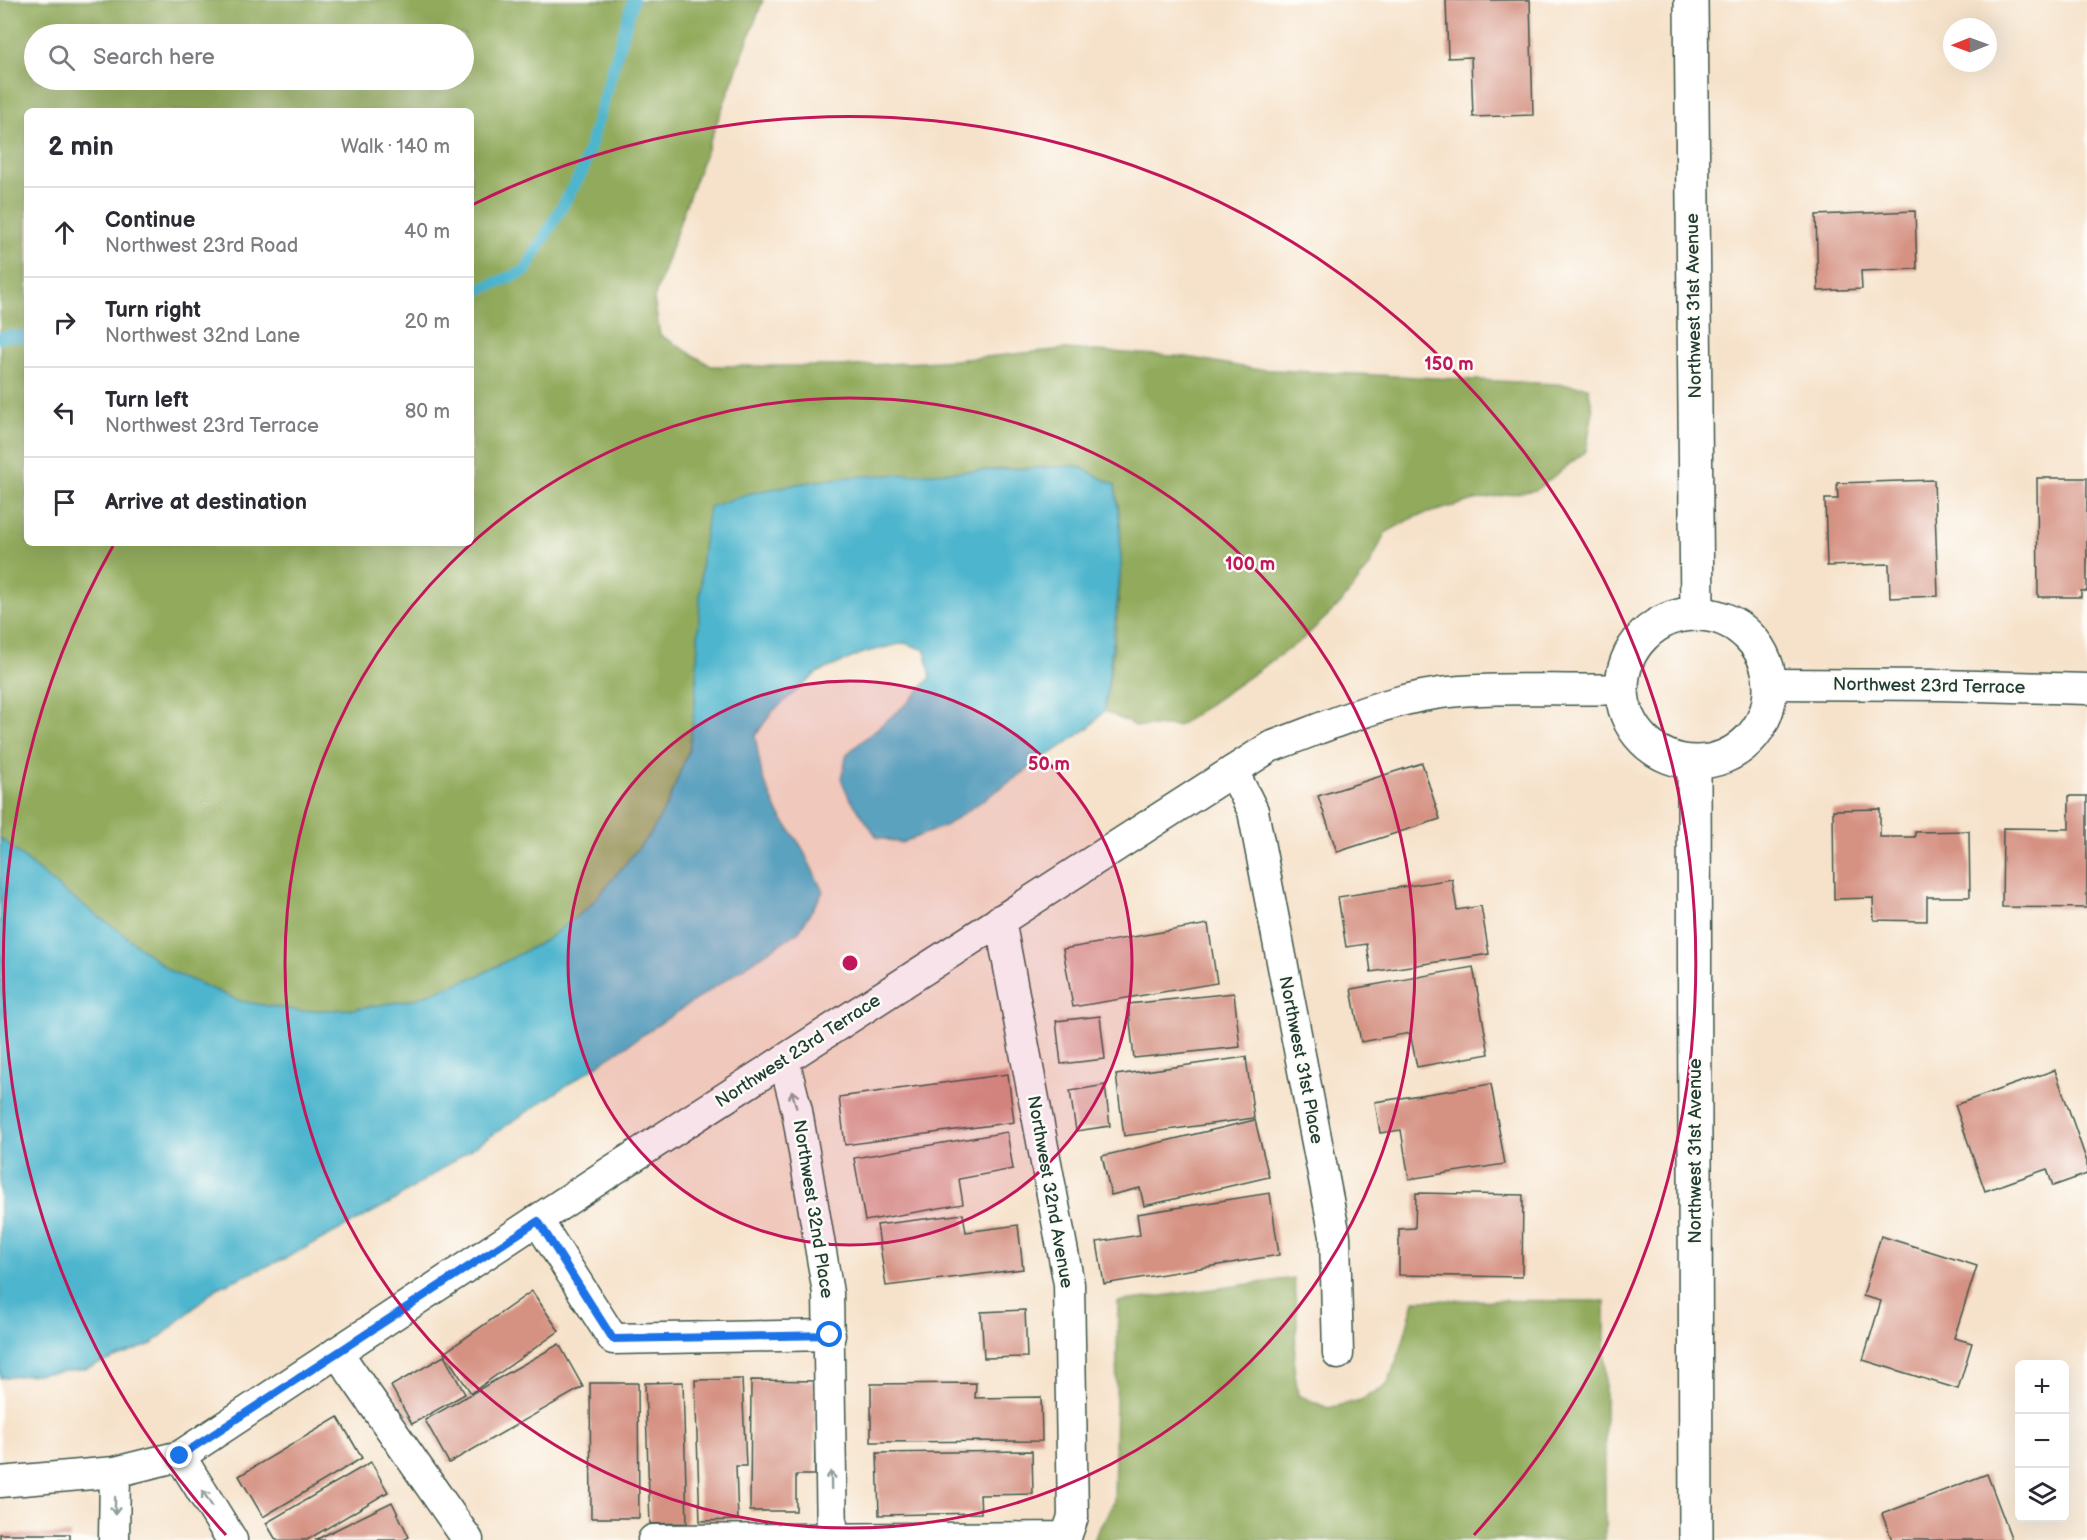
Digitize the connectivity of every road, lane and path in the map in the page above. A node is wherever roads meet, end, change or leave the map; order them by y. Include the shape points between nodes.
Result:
1 (1691, 0) edge
2 (1697, 612) junction
3 (1771, 684) junction
4 (1621, 689) junction
5 (2087, 689) edge
6 (1694, 763) junction
7 (1233, 771) junction
8 (1000, 920) junction
9 (784, 1060) junction
10 (538, 1221) junction
11 (830, 1335) junction
12 (337, 1352) junction
13 (1338, 1354) dead end
14 (180, 1456) junction
15 (115, 1472) junction
16 (0, 1482) edge
17 (832, 1539) edge
18 (114, 1540) edge
19 (232, 1540) edge
20 (468, 1540) edge
21 (653, 1540) edge
22 (1696, 1540) edge

1 - 2 street, Northwest 31st Avenue
2 - 3 street via 1723,618 1748,634 1764,658
2 - 4 street via 1666,620 1642,636 1627,661
3 - 5 street, Northwest 23rd Terrace
3 - 6 street via 1765,716 1750,740 1725,757
4 - 6 street via 1628,718 1644,742 1669,758
4 - 7 street, Northwest 23rd Terrace via 1458,691 1410,699 1270,747
6 - 22 street, Northwest 31st Avenue
7 - 8 street, Northwest 23rd Terrace
7 - 13 street, Northwest 31st Place via 1252,812 1335,1236
8 - 9 street, Northwest 23rd Terrace
8 - 17 street, Northwest 32nd Avenue via 1069,1284 1073,1517 1066,1537
9 - 10 street, Northwest 23rd Terrace
11 -> 9 street, Northwest 32nd Place via 828,1293 797,1111
10 - 11 street via 613,1339
10 - 12 street, Northwest 23rd Terrace
17 -> 11 street, Northwest 32nd Place
12 - 14 street, Northwest 23rd Terrace
12 - 20 street
14 - 15 street, Northwest 23rd Terrace
19 -> 14 street
15 - 16 street, Northwest 23rd Terrace
15 -> 18 street
17 - 21 street

